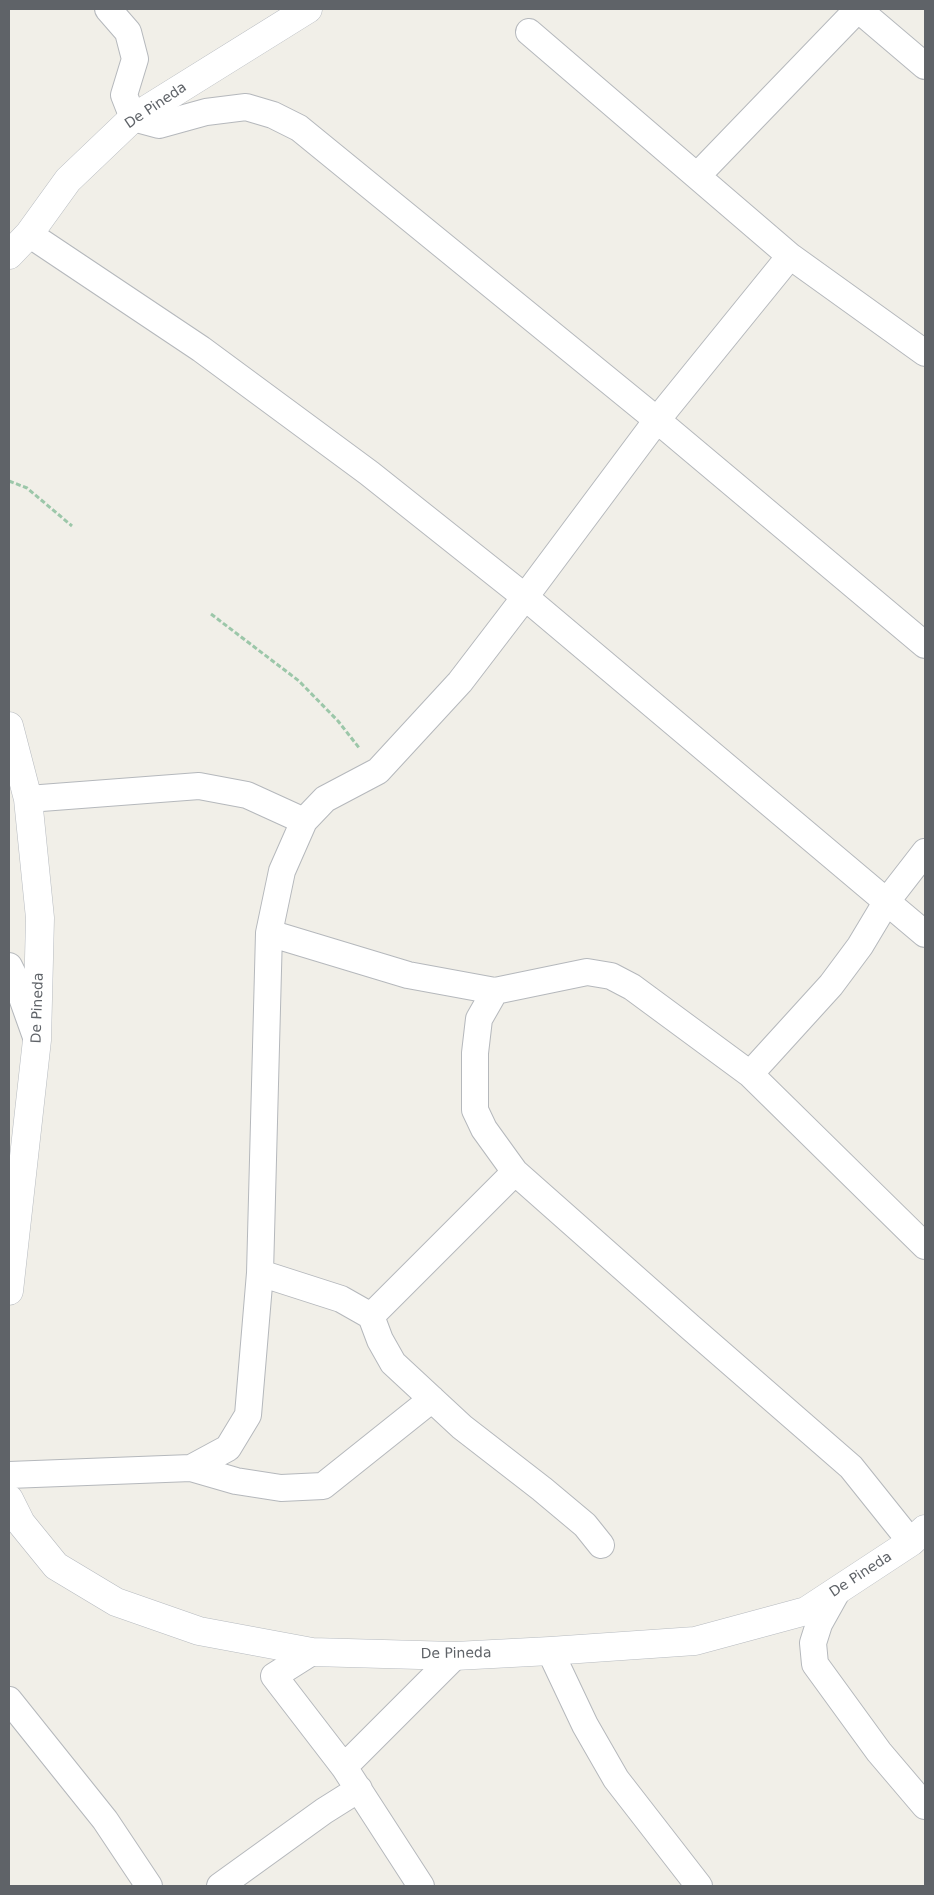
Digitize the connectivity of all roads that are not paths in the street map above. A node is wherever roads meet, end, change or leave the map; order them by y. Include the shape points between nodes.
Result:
1 (108, 9) edge
2 (308, 9) edge
3 (858, 9) edge
4 (529, 32) dead end
5 (925, 66) edge
6 (133, 118) junction
7 (697, 176) junction
8 (15, 246) edge
9 (790, 256) junction
10 (925, 353) edge
11 (657, 420) junction
12 (525, 597) junction
13 (925, 645) edge
14 (9, 726) edge
15 (28, 799) junction
16 (304, 821) junction
17 (925, 852) edge
18 (888, 901) junction
19 (269, 933) junction
20 (925, 934) edge
21 (9, 966) edge
22 (495, 991) junction
23 (37, 1040) junction
24 (750, 1074) junction
25 (516, 1172) junction
26 (925, 1246) edge
27 (260, 1273) junction
28 (9, 1291) edge
29 (371, 1316) junction
30 (432, 1399) junction
31 (191, 1468) junction
32 (9, 1475) edge
33 (9, 1499) edge
34 (918, 1536) edge
35 (601, 1545) dead end
36 (838, 1590) junction
37 (312, 1652) junction
38 (550, 1652) junction
39 (455, 1656) junction
40 (9, 1700) edge
41 (344, 1767) junction
42 (359, 1789) junction
43 (925, 1806) edge
44 (149, 1886) edge
45 (220, 1886) edge
46 (422, 1886) edge
47 (699, 1886) edge

1 - 6 street via 128,32 134,59 124,95
2 - 6 street, De Pineda
3 - 5 street
3 - 7 street
4 - 7 street
6 - 8 street, De Pineda via 68,180
6 - 11 street via 159,125 206,112 246,107 300,128
7 - 9 street
8 - 12 street via 201,349 369,472
9 - 10 street
9 - 11 street
11 - 12 street
11 - 13 street
12 - 16 street via 460,682 378,771 325,799
12 - 18 street
14 - 15 street, De Pineda
15 - 16 street via 199,786 247,795
15 - 23 street, De Pineda via 40,918
16 - 19 street via 282,872
17 - 18 street
18 - 20 street
18 - 24 street via 831,985
19 - 22 street via 408,976
19 - 27 street
21 - 23 street
22 - 24 street via 587,972 611,976 632,987
22 - 25 street via 480,1019 475,1052 475,1110 484,1129
23 - 28 street, De Pineda
24 - 26 street
25 - 29 street
25 - 34 street via 851,1467
27 - 29 street via 341,1299
27 - 31 street via 248,1414 228,1448
29 - 30 street via 393,1363
30 - 31 street via 323,1486 281,1488
30 - 35 street via 585,1526
31 - 32 street
33 - 37 street, De Pineda via 21,1523 56,1566 116,1602 199,1632
34 - 36 street, De Pineda
36 - 38 street, De Pineda via 806,1611 695,1641
36 - 43 street via 819,1624 813,1643 814,1664 879,1752
37 - 39 street, De Pineda
37 - 41 street via 274,1676
38 - 39 street, De Pineda
38 - 47 street via 616,1780
39 - 41 street
40 - 44 street via 105,1820
41 - 42 street
42 - 45 street
42 - 46 street

